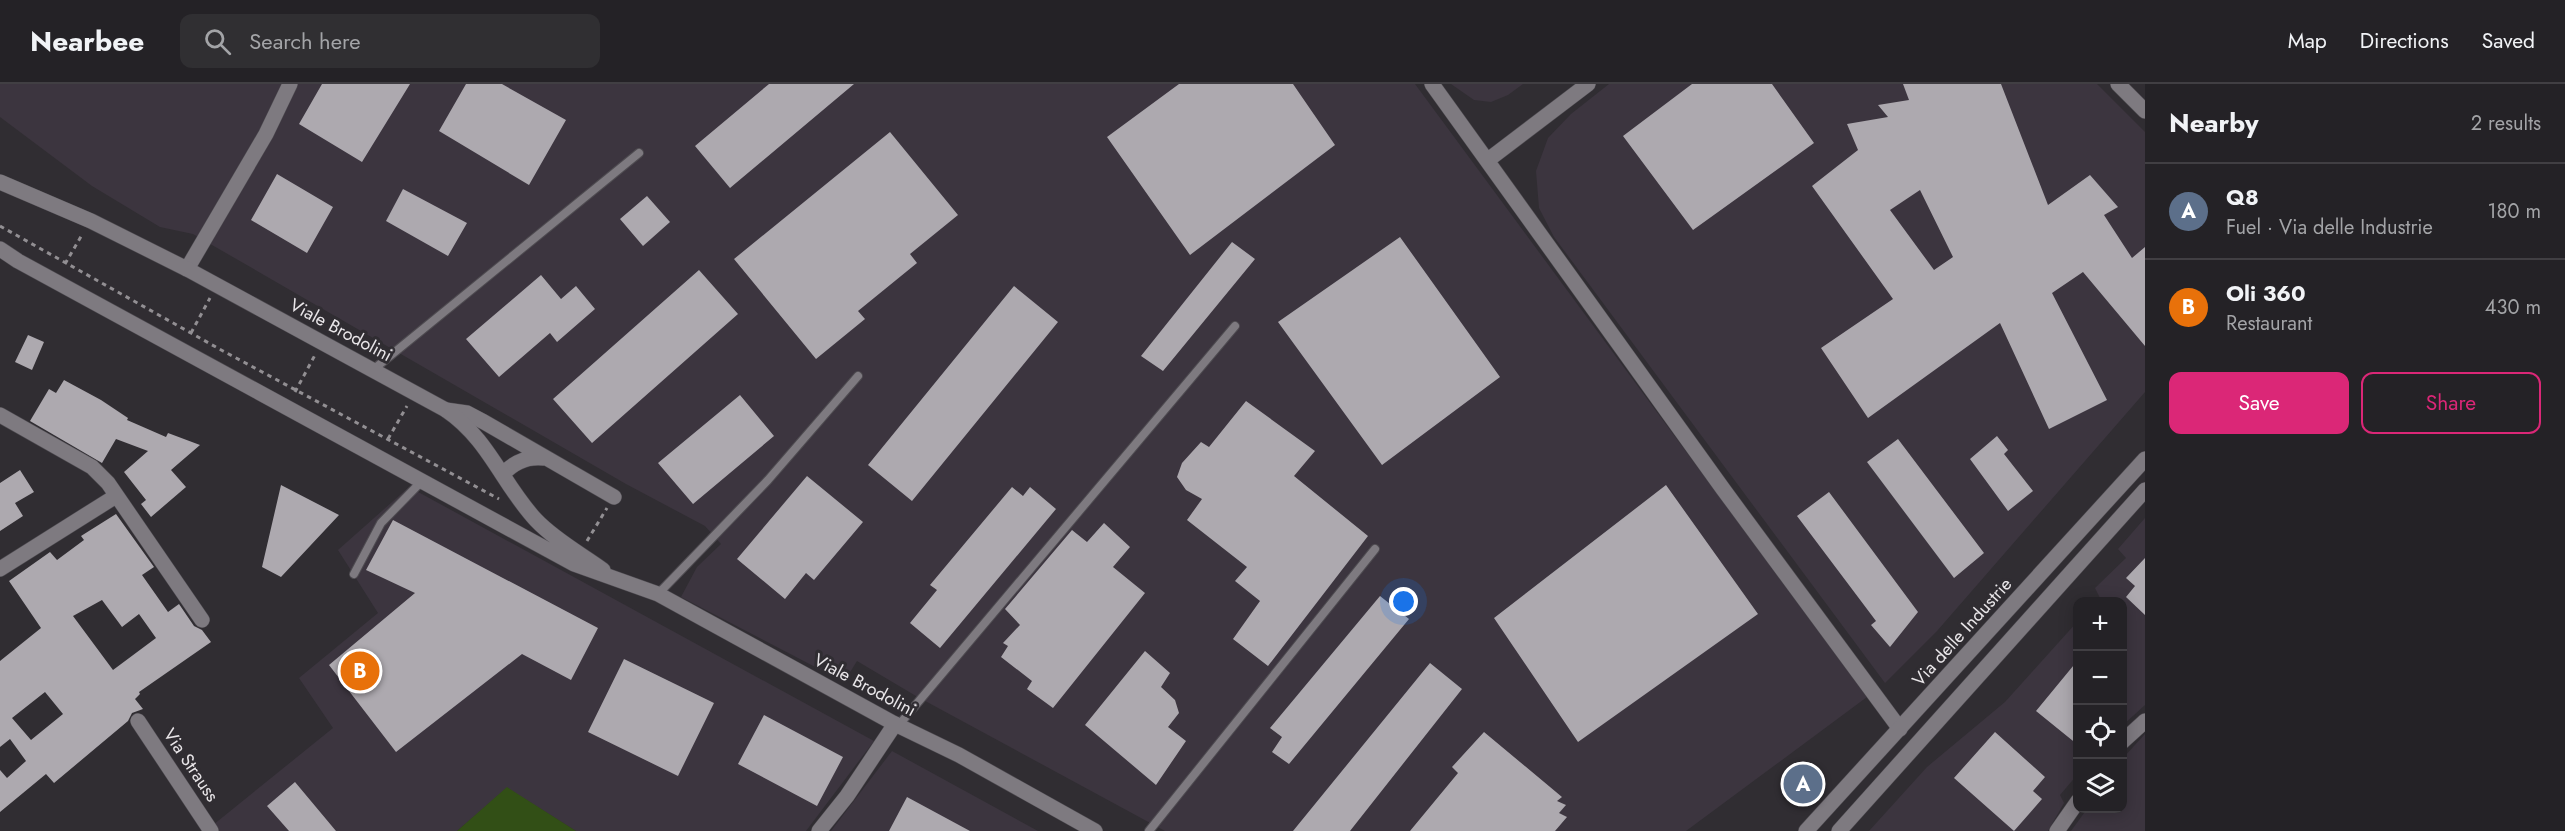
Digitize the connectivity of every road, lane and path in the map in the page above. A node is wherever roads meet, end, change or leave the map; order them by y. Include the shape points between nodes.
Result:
1 (290, 84) edge
2 (1432, 84) edge
3 (1588, 84) edge
4 (2118, 84) edge
5 (2145, 111) edge
6 (639, 153) dead end
7 (1488, 160) junction
8 (0, 182) edge
9 (91, 221) junction
10 (0, 226) edge
11 (0, 249) edge
12 (0, 258) edge
13 (18, 261) junction
14 (65, 263) junction
15 (187, 269) junction
16 (54, 280) junction
17 (217, 286) junction
18 (1234, 326) dead end
19 (191, 333) junction
20 (322, 344) junction
21 (374, 369) junction
22 (858, 376) dead end
23 (302, 379) dead end
24 (415, 391) junction
25 (446, 410) junction
26 (0, 415) edge
27 (388, 439) junction
28 (544, 458) junction
29 (2145, 459) edge
30 (503, 474) junction
31 (421, 482) junction
32 (2145, 490) edge
33 (116, 496) junction
34 (614, 497) joint
35 (503, 501) dead end
36 (1375, 549) dead end
37 (580, 553) junction
38 (0, 569) edge
39 (354, 574) dead end
40 (615, 579) junction
41 (658, 594) junction
42 (202, 620) dead end
43 (138, 721) dead end
44 (2145, 721) edge
45 (897, 725) junction
46 (1900, 729) junction
47 (2127, 737) edge
48 (2073, 808) edge
49 (211, 831) edge
50 (819, 831) edge
51 (1095, 831) edge
52 (1149, 831) edge
53 (1806, 831) edge
54 (1839, 831) edge
55 (2057, 831) edge

1 - 15 street via 266,134
2 - 7 street
3 - 7 street
4 - 5 street
6 - 21 lane
7 - 46 street
8 - 9 street, Viale Brodolini
9 - 14 path
9 - 15 street, Viale Brodolini
10 - 14 path
11 - 13 street, Viale Brodolini
12 - 13 street
13 - 16 street, Viale Brodolini
14 - 16 path
14 - 19 path
15 - 17 street, Viale Brodolini
16 - 31 street, Viale Brodolini
17 - 19 path
17 - 20 street, Viale Brodolini
18 - 45 lane
19 - 27 path
20 - 21 street, Viale Brodolini
20 - 23 path
21 - 24 street, Viale Brodolini
22 - 41 lane via 768,480
24 - 25 street, Viale Brodolini
24 - 27 path
25 - 28 street via 467,413
25 - 30 street, Viale Brodolini via 482,444
26 - 33 street via 92,467
27 - 35 path
28 - 30 street via 518,461
28 - 34 street
29 - 46 street, Via delle Industrie
30 - 37 street, Viale Brodolini via 537,521
31 - 39 lane via 381,523
31 - 40 street, Viale Brodolini via 574,564
32 - 54 street
33 - 38 street
33 - 42 street
34 - 37 path
36 - 52 lane
37 - 40 street, Viale Brodolini
40 - 41 street, Viale Brodolini
41 - 45 street, Viale Brodolini
43 - 49 street, Via Strauss
44 - 47 street
45 - 50 street
45 - 51 street, Viale Brodolini
46 - 53 street, Via delle Industrie
48 - 55 street

